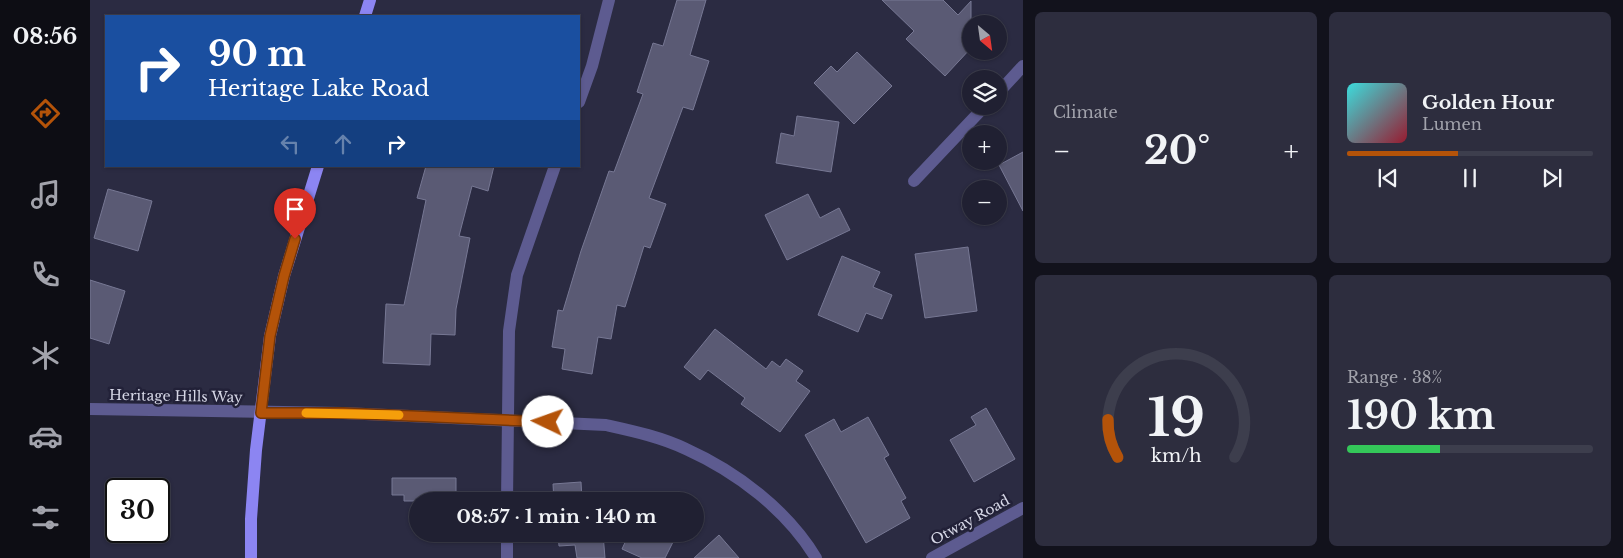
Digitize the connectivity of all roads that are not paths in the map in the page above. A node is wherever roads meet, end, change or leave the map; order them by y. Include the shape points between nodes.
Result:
1 (370, 0) edge
2 (609, 0) edge
3 (365, 15) edge
4 (1023, 66) edge
5 (1007, 83) edge
6 (580, 99) edge
7 (976, 115) edge
8 (318, 167) edge
9 (555, 167) edge
10 (914, 181) dead end
11 (90, 409) edge
12 (261, 413) junction
13 (508, 420) junction
14 (507, 492) edge
15 (1023, 508) edge
16 (507, 542) edge
17 (251, 558) edge
18 (507, 558) edge
19 (816, 558) edge
20 (932, 558) edge

1 - 3 main road
2 - 6 street
4 - 5 street
7 - 10 street
8 - 12 main road via 284,276 270,336
9 - 13 street via 517,275 509,331
11 - 12 street, Heritage Hills Way
12 - 13 street, Heritage Hills Way
12 - 17 main road via 254,470
13 - 14 street
13 - 19 street, Heritage Hills Way via 606,425 686,448 754,490 782,516
15 - 20 street, Otway Road
16 - 18 street

